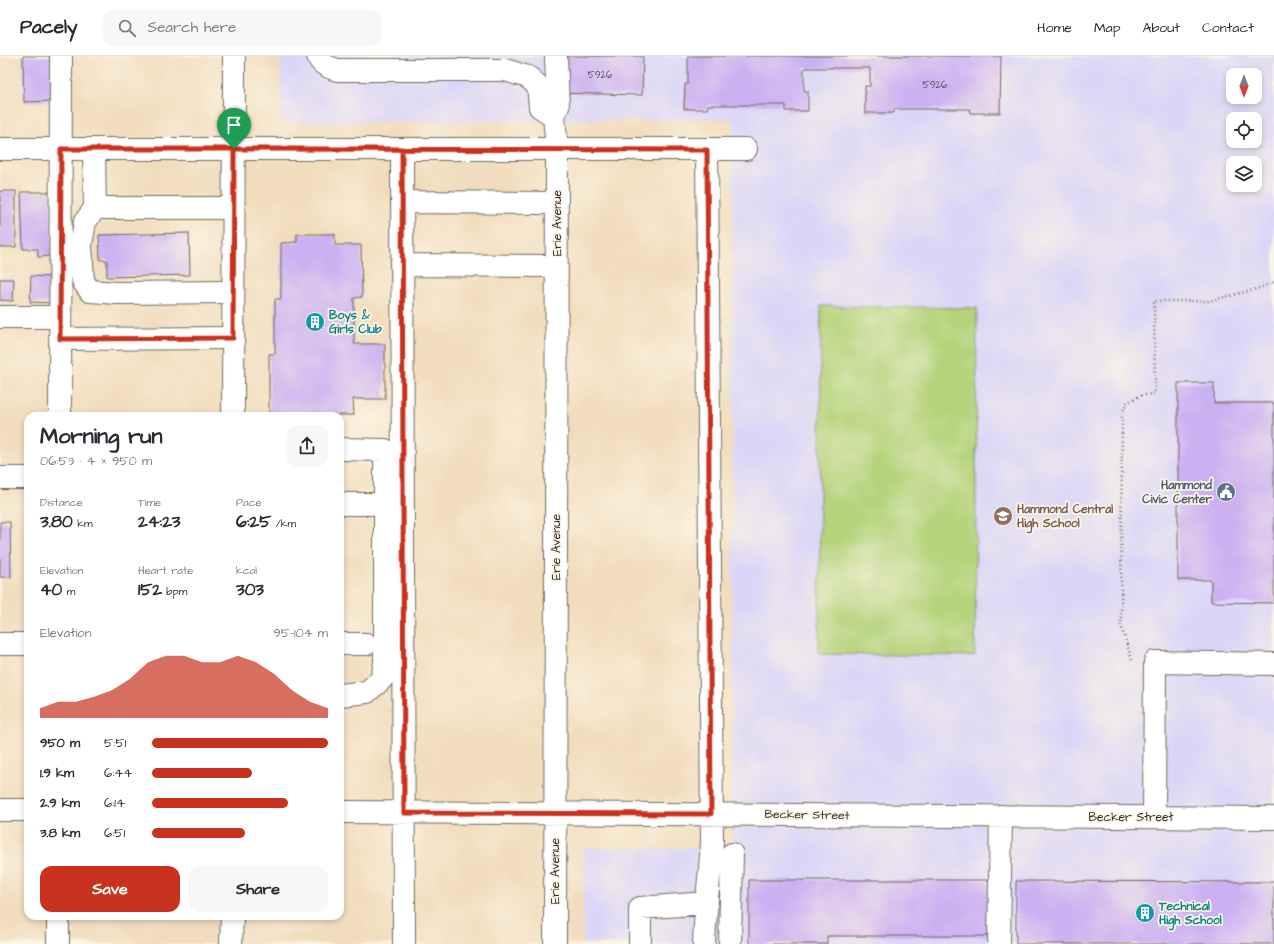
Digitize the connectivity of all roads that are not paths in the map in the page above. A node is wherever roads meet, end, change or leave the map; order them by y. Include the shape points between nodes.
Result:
1 (61, 56) edge
2 (234, 56) edge
3 (318, 56) edge
4 (556, 56) edge
5 (554, 116) junction
6 (0, 149) edge
7 (61, 149) junction
8 (94, 149) junction
9 (234, 149) junction
10 (402, 149) junction
11 (557, 149) junction
12 (707, 150) junction
13 (746, 150) dead end
14 (402, 202) junction
15 (557, 203) junction
16 (95, 208) junction
17 (233, 208) junction
18 (401, 265) junction
19 (556, 266) junction
20 (233, 292) junction
21 (0, 317) edge
22 (60, 317) junction
23 (233, 338) junction
24 (60, 339) junction
25 (60, 412) edge
26 (233, 412) edge
27 (344, 449) edge
28 (0, 478) edge
29 (24, 478) edge
30 (344, 504) edge
31 (371, 504) dead end
32 (0, 644) edge
33 (24, 644) edge
34 (344, 644) edge
35 (366, 644) dead end
36 (1274, 664) edge
37 (344, 695) edge
38 (0, 810) edge
39 (24, 810) edge
40 (344, 812) edge
41 (404, 813) junction
42 (555, 813) junction
43 (711, 814) junction
44 (1001, 816) junction
45 (1154, 817) junction
46 (1274, 818) edge
47 (732, 854) dead end
48 (706, 903) junction
49 (58, 920) edge
50 (232, 920) edge
51 (58, 944) edge
52 (232, 944) edge
53 (404, 944) edge
54 (555, 944) edge
55 (640, 944) edge
56 (704, 944) edge
57 (730, 944) edge
58 (999, 944) edge

1 - 7 street
2 - 9 street
3 - 5 street via 327,66 337,70 506,70 528,77 538,86 540,107
4 - 5 street, Erie Avenue via 558,107
5 - 11 street, Erie Avenue
6 - 7 street
7 - 8 street
7 - 22 street
8 - 9 street
8 - 16 street
9 - 10 street
9 - 17 street
10 - 11 street
10 - 14 street
11 - 12 street
11 - 15 street, Erie Avenue
12 - 13 street
12 - 43 street
14 - 15 street
14 - 18 street
15 - 19 street, Erie Avenue
16 - 17 street
16 - 20 street via 85,222 81,244 83,281 90,291
17 - 20 street
18 - 19 street
18 - 41 street
19 - 42 street, Erie Avenue
20 - 23 street
21 - 22 street
22 - 24 street
23 - 24 street
23 - 26 street
24 - 25 street
27 - 37 street via 385,450 385,663 382,678 367,692
28 - 29 street
30 - 31 street
32 - 33 street
34 - 35 street
36 - 45 street via 1155,662
38 - 39 street
40 - 41 street, Becker Street
41 - 42 street, Becker Street
41 - 53 street
42 - 43 street, Becker Street
42 - 54 street, Erie Avenue
43 - 44 street, Becker Street
43 - 48 street via 712,842
44 - 45 street, Becker Street
44 - 58 street
45 - 46 street, Becker Street
47 - 57 street
48 - 55 street via 640,908
48 - 56 street
49 - 51 street
50 - 52 street

